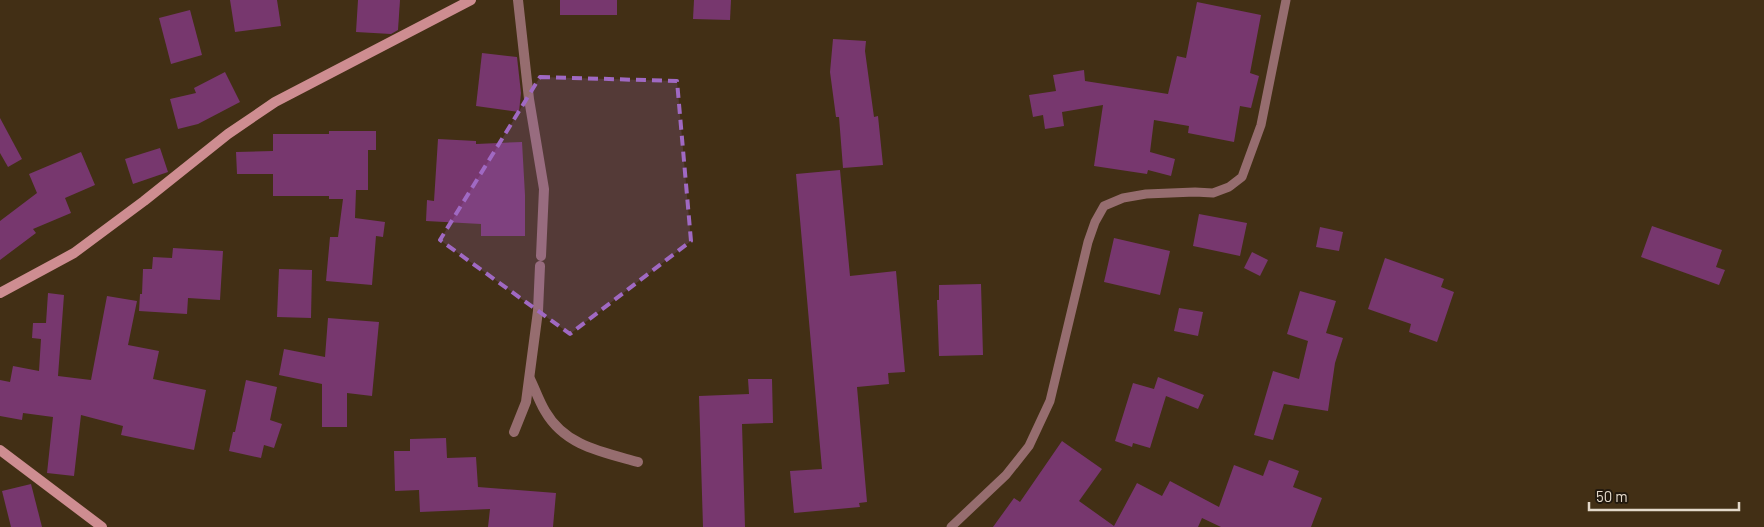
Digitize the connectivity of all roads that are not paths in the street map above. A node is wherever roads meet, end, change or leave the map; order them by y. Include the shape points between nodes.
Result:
1 (471, 0) edge
2 (518, 0) edge
3 (1286, 0) edge
4 (0, 293) edge
5 (529, 378) junction
6 (514, 432) dead end
7 (0, 450) edge
8 (638, 462) dead end
9 (102, 527) edge
10 (951, 527) edge

1 - 4 street via 275,102 228,134 74,254
2 - 5 street via 529,99 544,189 538,311
3 - 10 lane via 1261,125 1242,177 1229,188 1213,192 1146,194 1104,206 1088,242 1050,401 1029,446 1006,476
5 - 6 street via 526,402
5 - 8 street via 545,412 564,433 584,447
7 - 9 street

